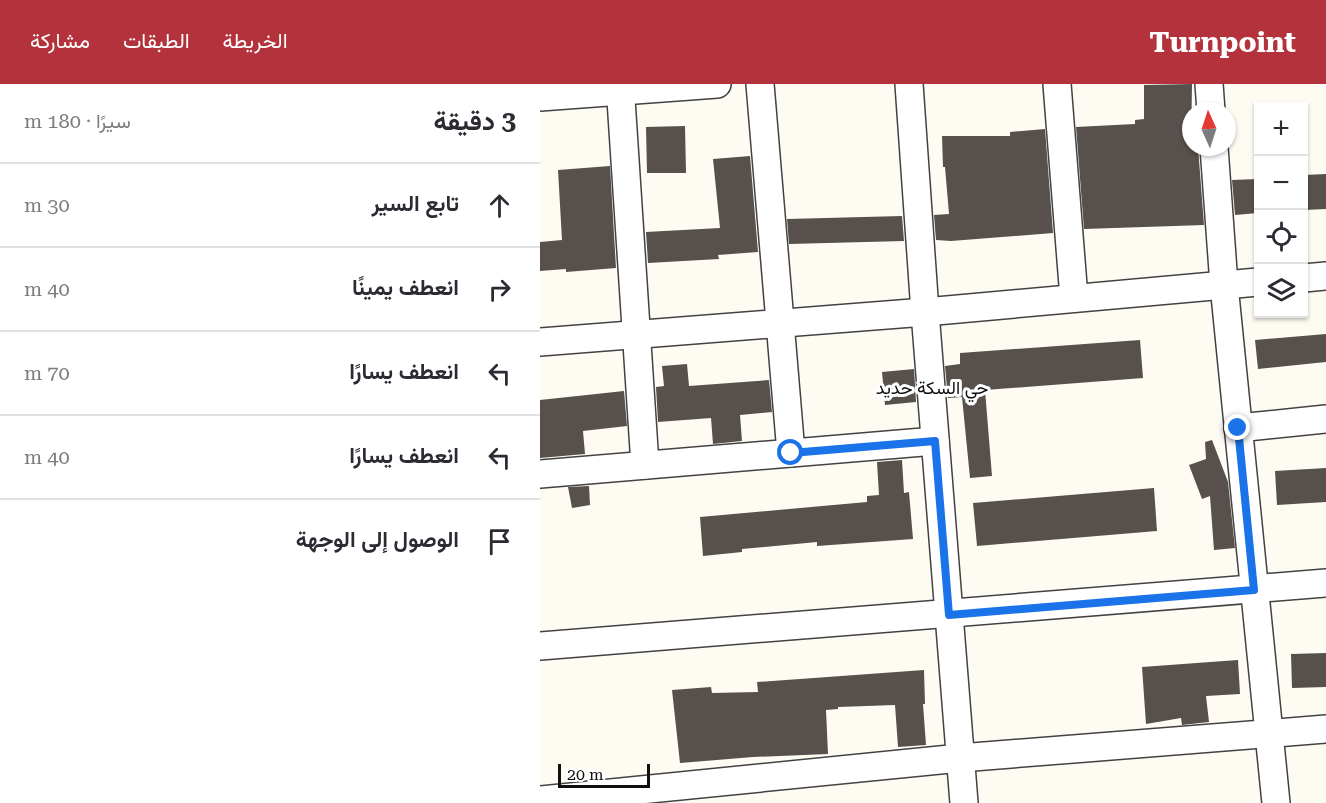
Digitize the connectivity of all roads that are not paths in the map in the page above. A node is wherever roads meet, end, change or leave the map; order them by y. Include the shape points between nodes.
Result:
1 (717, 84) edge
2 (760, 84) edge
3 (909, 84) edge
4 (1057, 84) edge
5 (1209, 84) edge
6 (620, 88) edge
7 (540, 97) edge
8 (1210, 102) edge
9 (1215, 156) edge
10 (1326, 276) edge
11 (1308, 278) edge
12 (1254, 282) edge
13 (1224, 285) junction
14 (1074, 297) junction
15 (925, 312) junction
16 (779, 322) junction
17 (636, 334) junction
18 (540, 342) edge
19 (1326, 419) edge
20 (1238, 428) junction
21 (935, 441) junction
22 (791, 453) junction
23 (645, 465) junction
24 (540, 474) edge
25 (1326, 583) edge
26 (1254, 590) junction
27 (949, 615) junction
28 (540, 646) edge
29 (1326, 729) edge
30 (1269, 734) junction
31 (960, 758) junction
32 (540, 800) edge
33 (964, 803) edge
34 (1276, 803) edge

1 - 6 street
2 - 16 street
3 - 15 street
4 - 14 street
5 - 8 street
6 - 7 street
6 - 17 street
9 - 13 street
10 - 11 street
12 - 13 street
13 - 14 street
13 - 20 street
14 - 15 street
15 - 16 street
15 - 21 street
16 - 17 street
16 - 22 street
17 - 18 street
17 - 23 street
19 - 20 street
20 - 26 street
21 - 22 street
21 - 27 street
22 - 23 street
23 - 24 street
25 - 26 street
26 - 27 street
26 - 30 street
27 - 28 street
27 - 31 street
29 - 30 street
30 - 31 street
30 - 34 street
31 - 32 street
31 - 33 street

